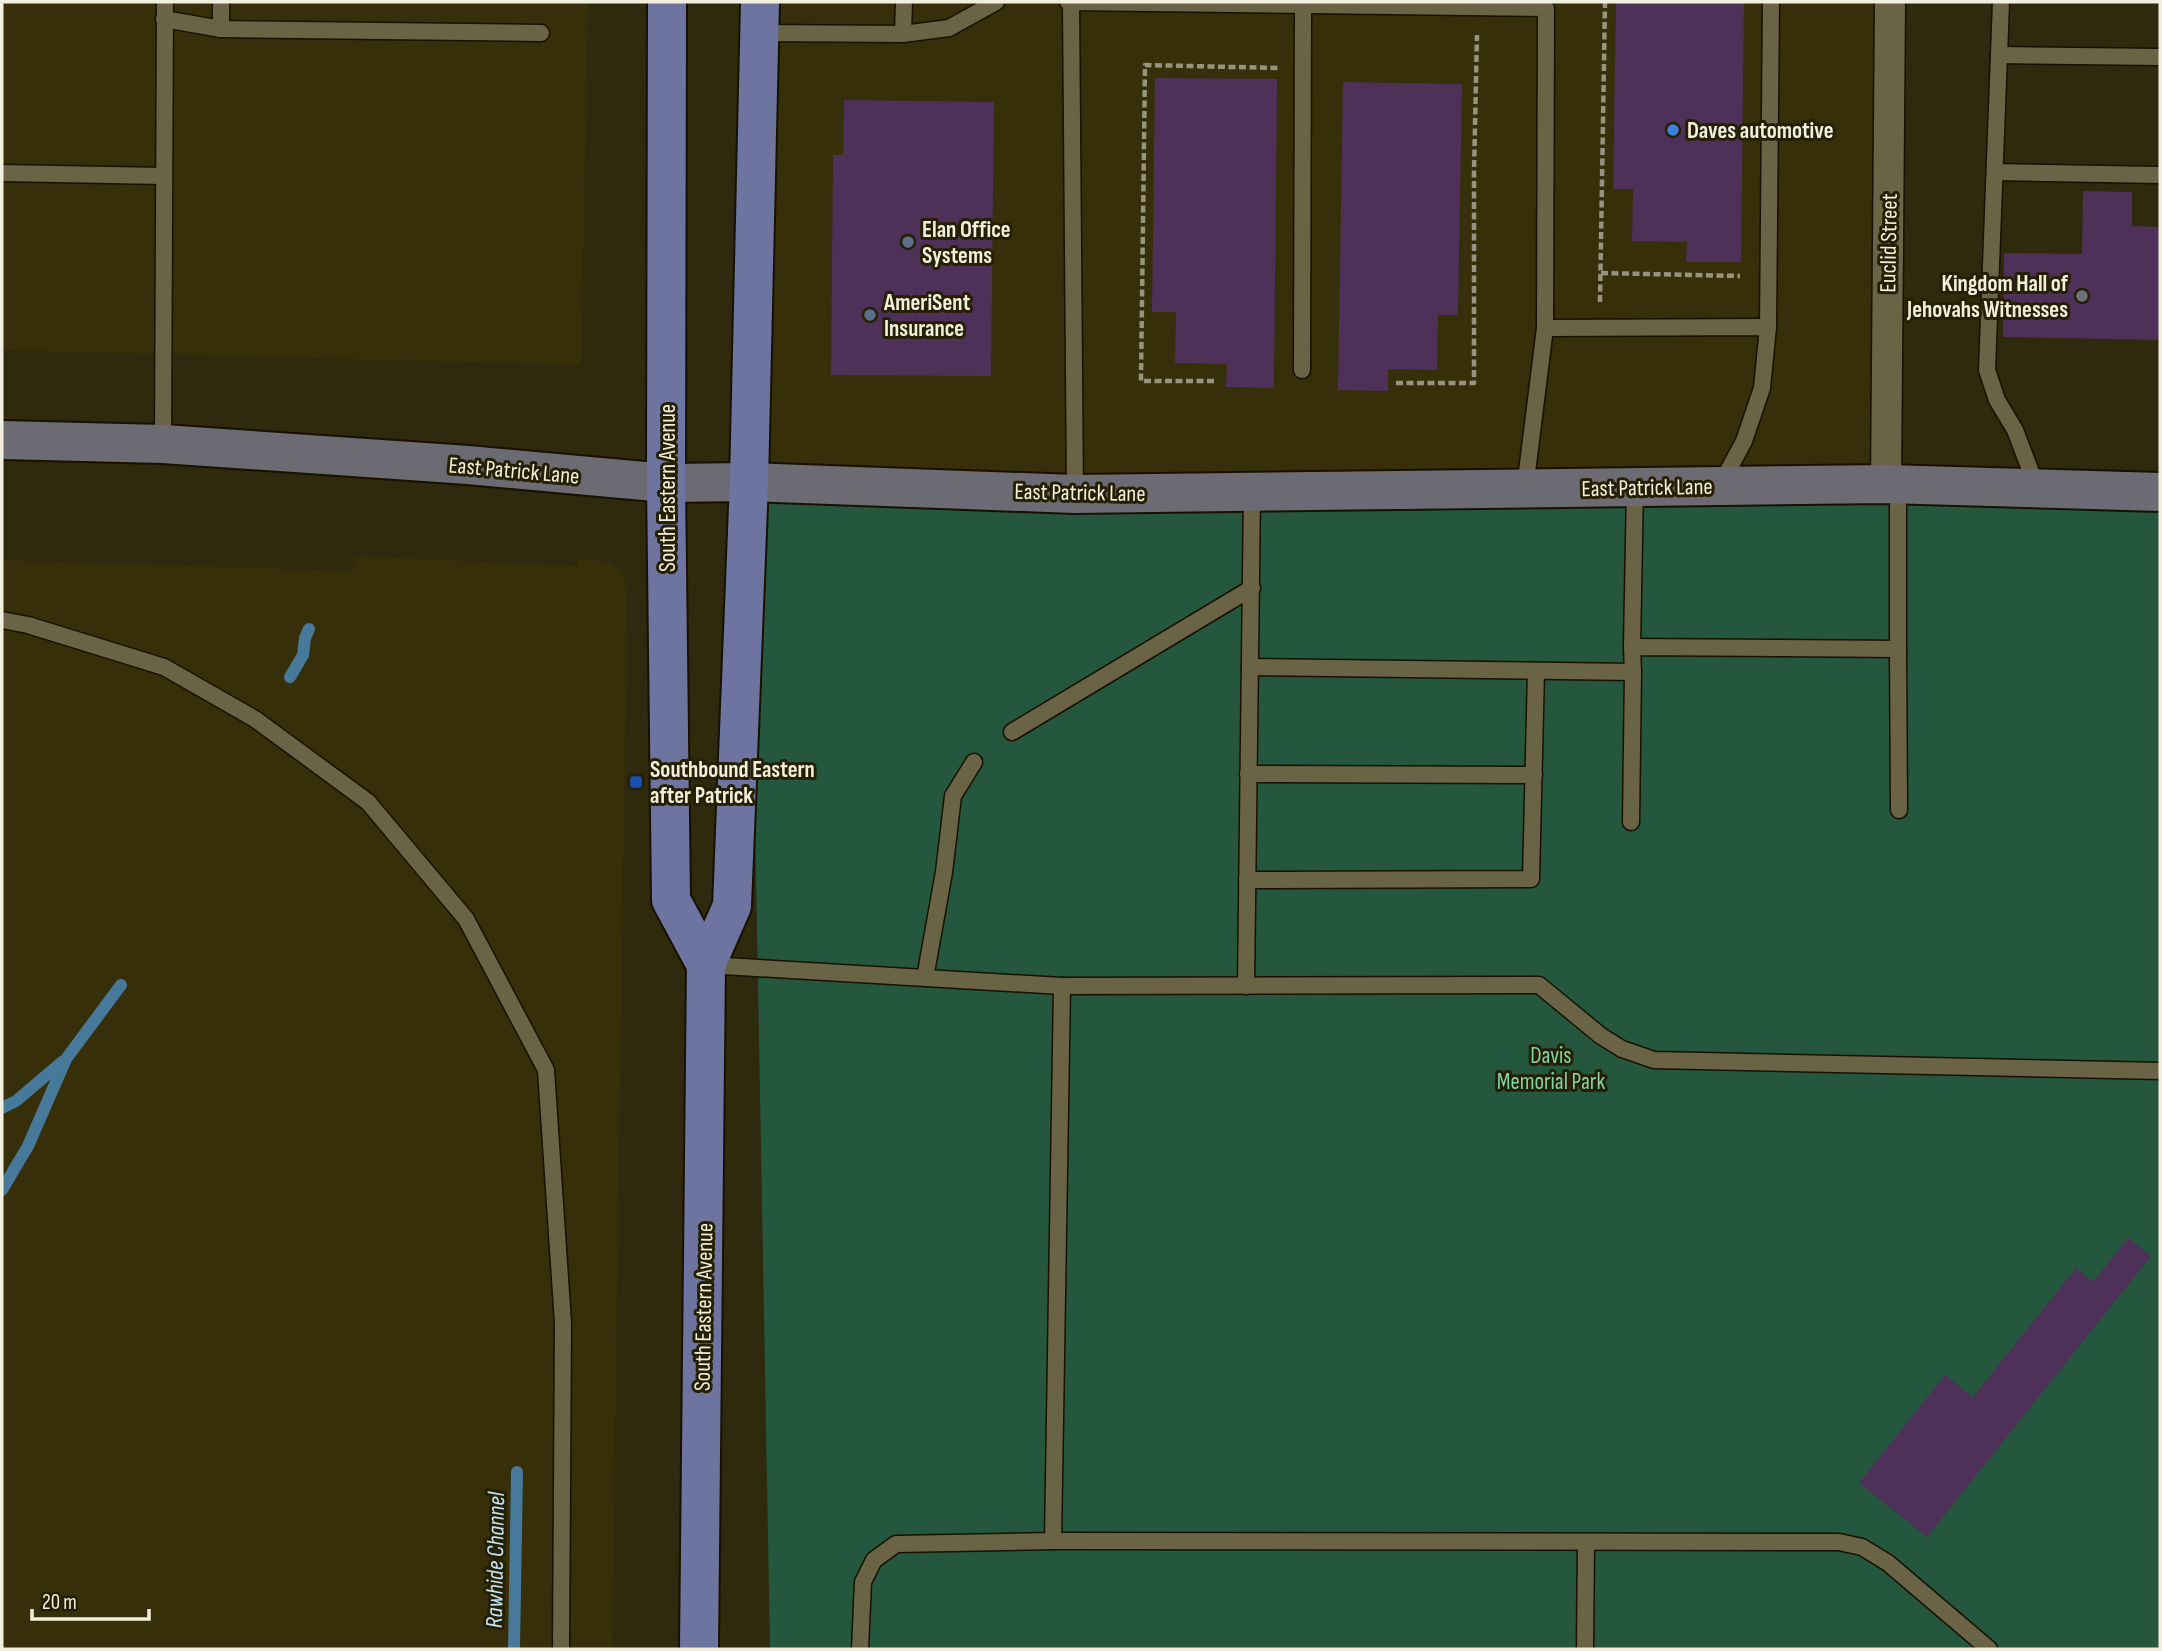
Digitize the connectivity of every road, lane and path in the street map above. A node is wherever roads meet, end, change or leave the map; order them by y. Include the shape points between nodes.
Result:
1 (164, 2) edge
2 (221, 2) edge
3 (667, 2) edge
4 (904, 2) edge
5 (996, 2) edge
6 (1070, 2) edge
7 (1605, 2) edge
8 (1771, 2) edge
9 (1891, 2) edge
10 (2001, 2) edge
11 (1303, 5) junction
12 (1546, 5) edge
13 (1477, 6) junction
14 (759, 17) edge
15 (164, 19) junction
16 (220, 29) junction
17 (541, 33) dead end
18 (903, 34) junction
19 (1999, 55) junction
20 (2160, 57) edge
21 (1303, 69) junction
22 (1995, 172) junction
23 (2, 173) edge
24 (2160, 175) edge
25 (163, 176) junction
26 (1601, 273) junction
27 (1768, 276) junction
28 (1768, 327) junction
29 (1545, 328) junction
30 (1599, 328) junction
31 (1302, 370) dead end
32 (1214, 382) dead end
33 (1396, 383) dead end
34 (2, 440) edge
35 (163, 444) junction
36 (749, 482) junction
37 (666, 483) junction
38 (1892, 484) junction
39 (1720, 486) junction
40 (1635, 487) junction
41 (1525, 488) junction
42 (2037, 488) junction
43 (1252, 492) junction
44 (2160, 492) edge
45 (1075, 494) junction
46 (1252, 588) junction
47 (2, 620) edge
48 (1632, 647) junction
49 (1898, 649) junction
50 (1250, 667) junction
51 (1536, 671) junction
52 (1633, 672) junction
53 (1012, 732) dead end
54 (974, 762) dead end
55 (1248, 774) junction
56 (1534, 775) junction
57 (1899, 810) dead end
58 (1631, 822) dead end
59 (1247, 880) junction
60 (706, 965) junction
61 (925, 978) junction
62 (1062, 986) junction
63 (1246, 986) junction
64 (2160, 1071) edge
65 (1053, 1541) junction
66 (1586, 1542) junction
67 (561, 1649) edge
68 (699, 1649) edge
69 (860, 1649) edge
70 (1585, 1649) edge
71 (1989, 1649) edge

1 - 15 lane
2 - 16 lane
3 - 37 main road, South Eastern Avenue
4 - 18 lane
5 - 18 lane via 950,28
6 - 11 lane
6 - 45 lane
7 - 26 path
8 - 27 lane
9 - 38 street, Euclid Street
10 - 19 lane
11 - 13 lane
11 - 21 lane
12 - 13 lane
12 - 29 lane
13 - 33 path via 1474,383
14 - 18 lane
14 - 36 main road, South Eastern Avenue
15 - 16 lane
15 - 25 lane
16 - 17 lane
19 - 20 lane
19 - 22 lane
21 - 31 lane
21 - 32 path via 1145,65 1141,381
22 - 24 lane
22 - 42 lane via 1987,370
23 - 25 lane
25 - 35 lane
26 - 27 path
26 - 30 path
27 - 28 lane
28 - 30 lane
28 - 39 lane via 1762,388 1744,441
29 - 30 lane
29 - 41 lane
34 - 35 main road, East Patrick Lane
35 - 37 main road, East Patrick Lane
36 - 37 main road, East Patrick Lane
36 - 45 main road, East Patrick Lane
36 - 60 main road, South Eastern Avenue via 732,906
37 - 60 main road, South Eastern Avenue via 671,901
38 - 39 main road, East Patrick Lane
38 - 42 main road, East Patrick Lane
38 - 49 lane
39 - 40 main road, East Patrick Lane
40 - 41 main road, East Patrick Lane
40 - 48 lane
41 - 43 main road, East Patrick Lane
42 - 44 main road, East Patrick Lane
43 - 45 main road, East Patrick Lane
43 - 46 lane
46 - 50 lane
46 - 53 lane
47 - 67 lane via 164,667 256,719 368,802 466,919 545,1070 563,1323
48 - 49 lane
48 - 52 lane
49 - 57 lane
50 - 51 lane
50 - 55 lane
51 - 52 lane
51 - 56 lane
52 - 58 lane
54 - 61 lane via 953,796
55 - 56 lane
55 - 59 lane
56 - 59 lane via 1531,878
59 - 63 lane
60 - 61 lane
60 - 68 main road, South Eastern Avenue
61 - 62 lane
62 - 63 lane
62 - 65 lane
63 - 64 lane via 1539,985 1622,1049 1654,1060
65 - 66 lane
65 - 69 lane via 896,1544 874,1560 863,1582
66 - 70 lane
66 - 71 lane via 1839,1542 1862,1546

